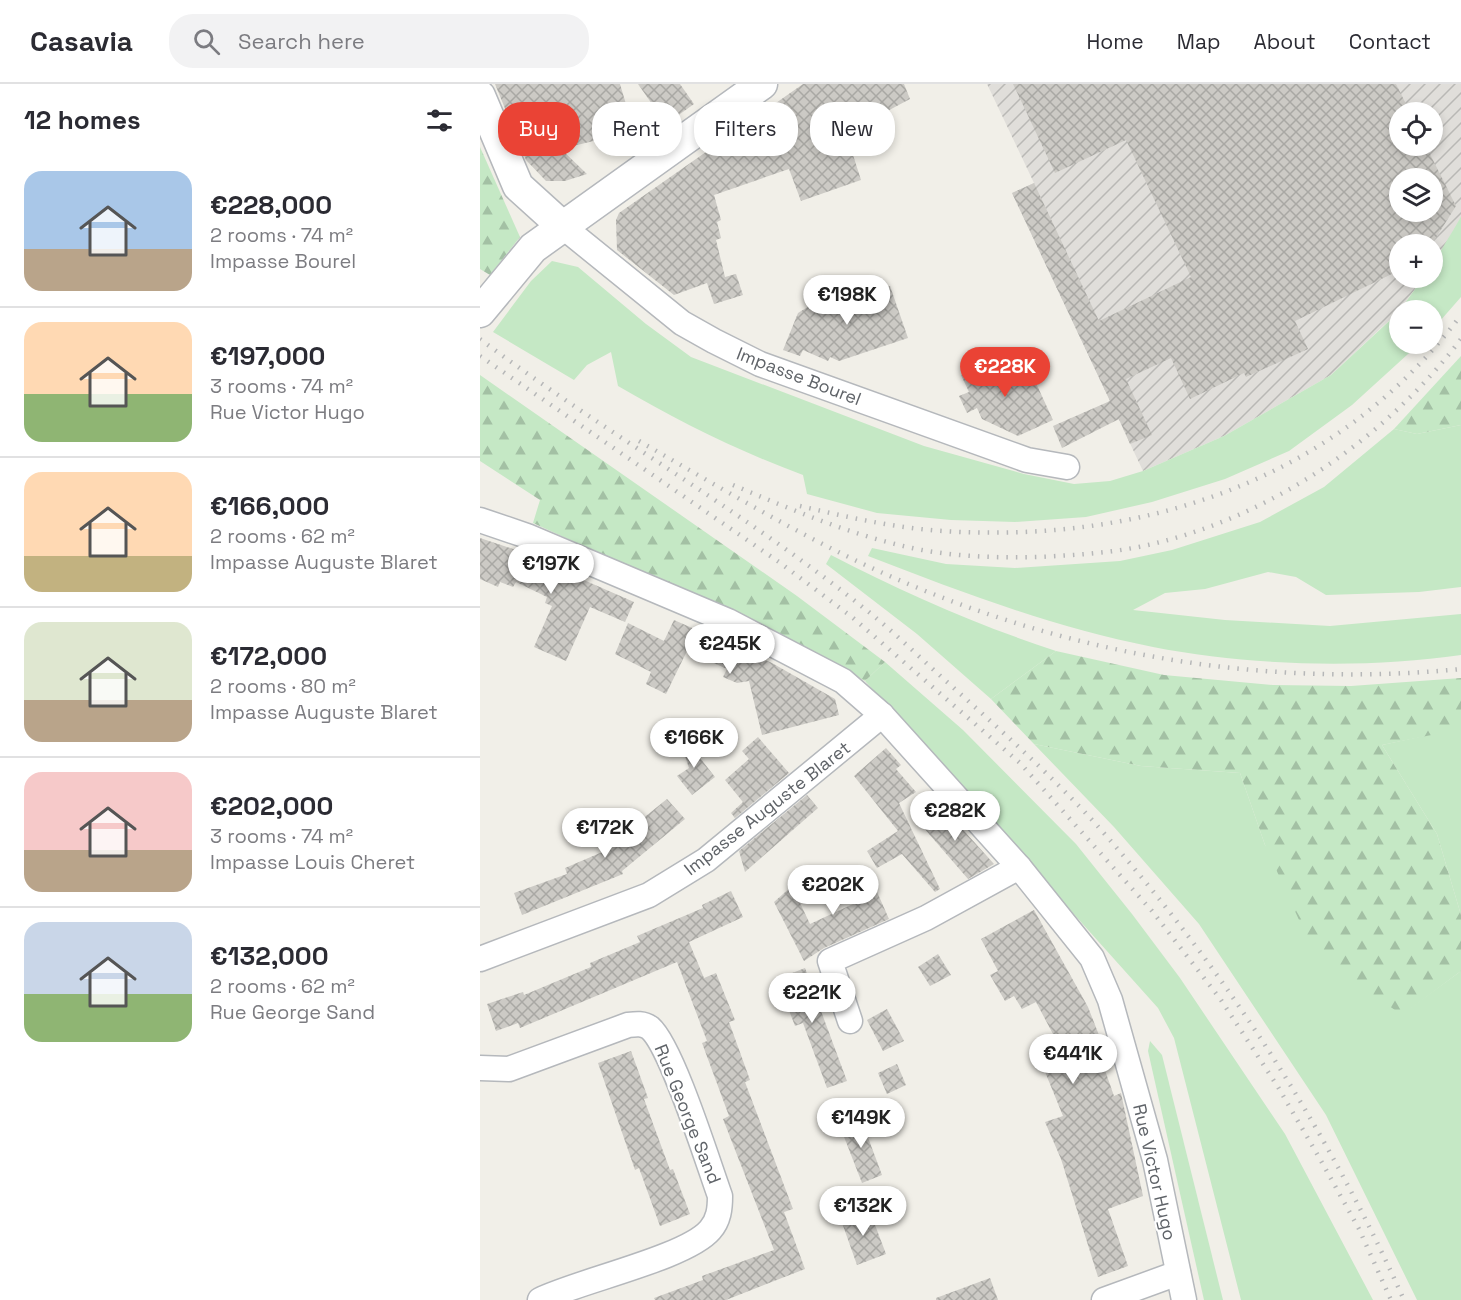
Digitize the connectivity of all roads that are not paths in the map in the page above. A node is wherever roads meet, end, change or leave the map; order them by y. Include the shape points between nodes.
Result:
1 (762, 84) edge
2 (480, 96) edge
3 (561, 225) junction
4 (480, 312) edge
5 (1067, 467) dead end
6 (480, 520) edge
7 (882, 715) junction
8 (1019, 867) junction
9 (480, 959) edge
10 (850, 1022) dead end
11 (480, 1068) edge
12 (1178, 1273) junction
13 (540, 1300) edge
14 (1104, 1300) edge
15 (1184, 1300) edge

1 - 3 street
2 - 3 street via 518,186
3 - 4 street via 523,258
3 - 5 street, Impasse Bourel via 682,324 760,364 1027,460
6 - 7 street, Rue Victor Hugo via 728,621 843,681
7 - 8 street, Rue Victor Hugo
7 - 9 street, Impasse Auguste Blaret via 697,866 649,895
8 - 10 street via 926,918 830,961
8 - 12 street, Rue Victor Hugo via 1077,937 1102,977 1155,1160
11 - 13 street, Rue George Sand via 509,1069 628,1025 639,1023 649,1027 658,1038 679,1086 720,1196 719,1214 710,1231 687,1246
12 - 14 street
12 - 15 street, Rue Victor Hugo

